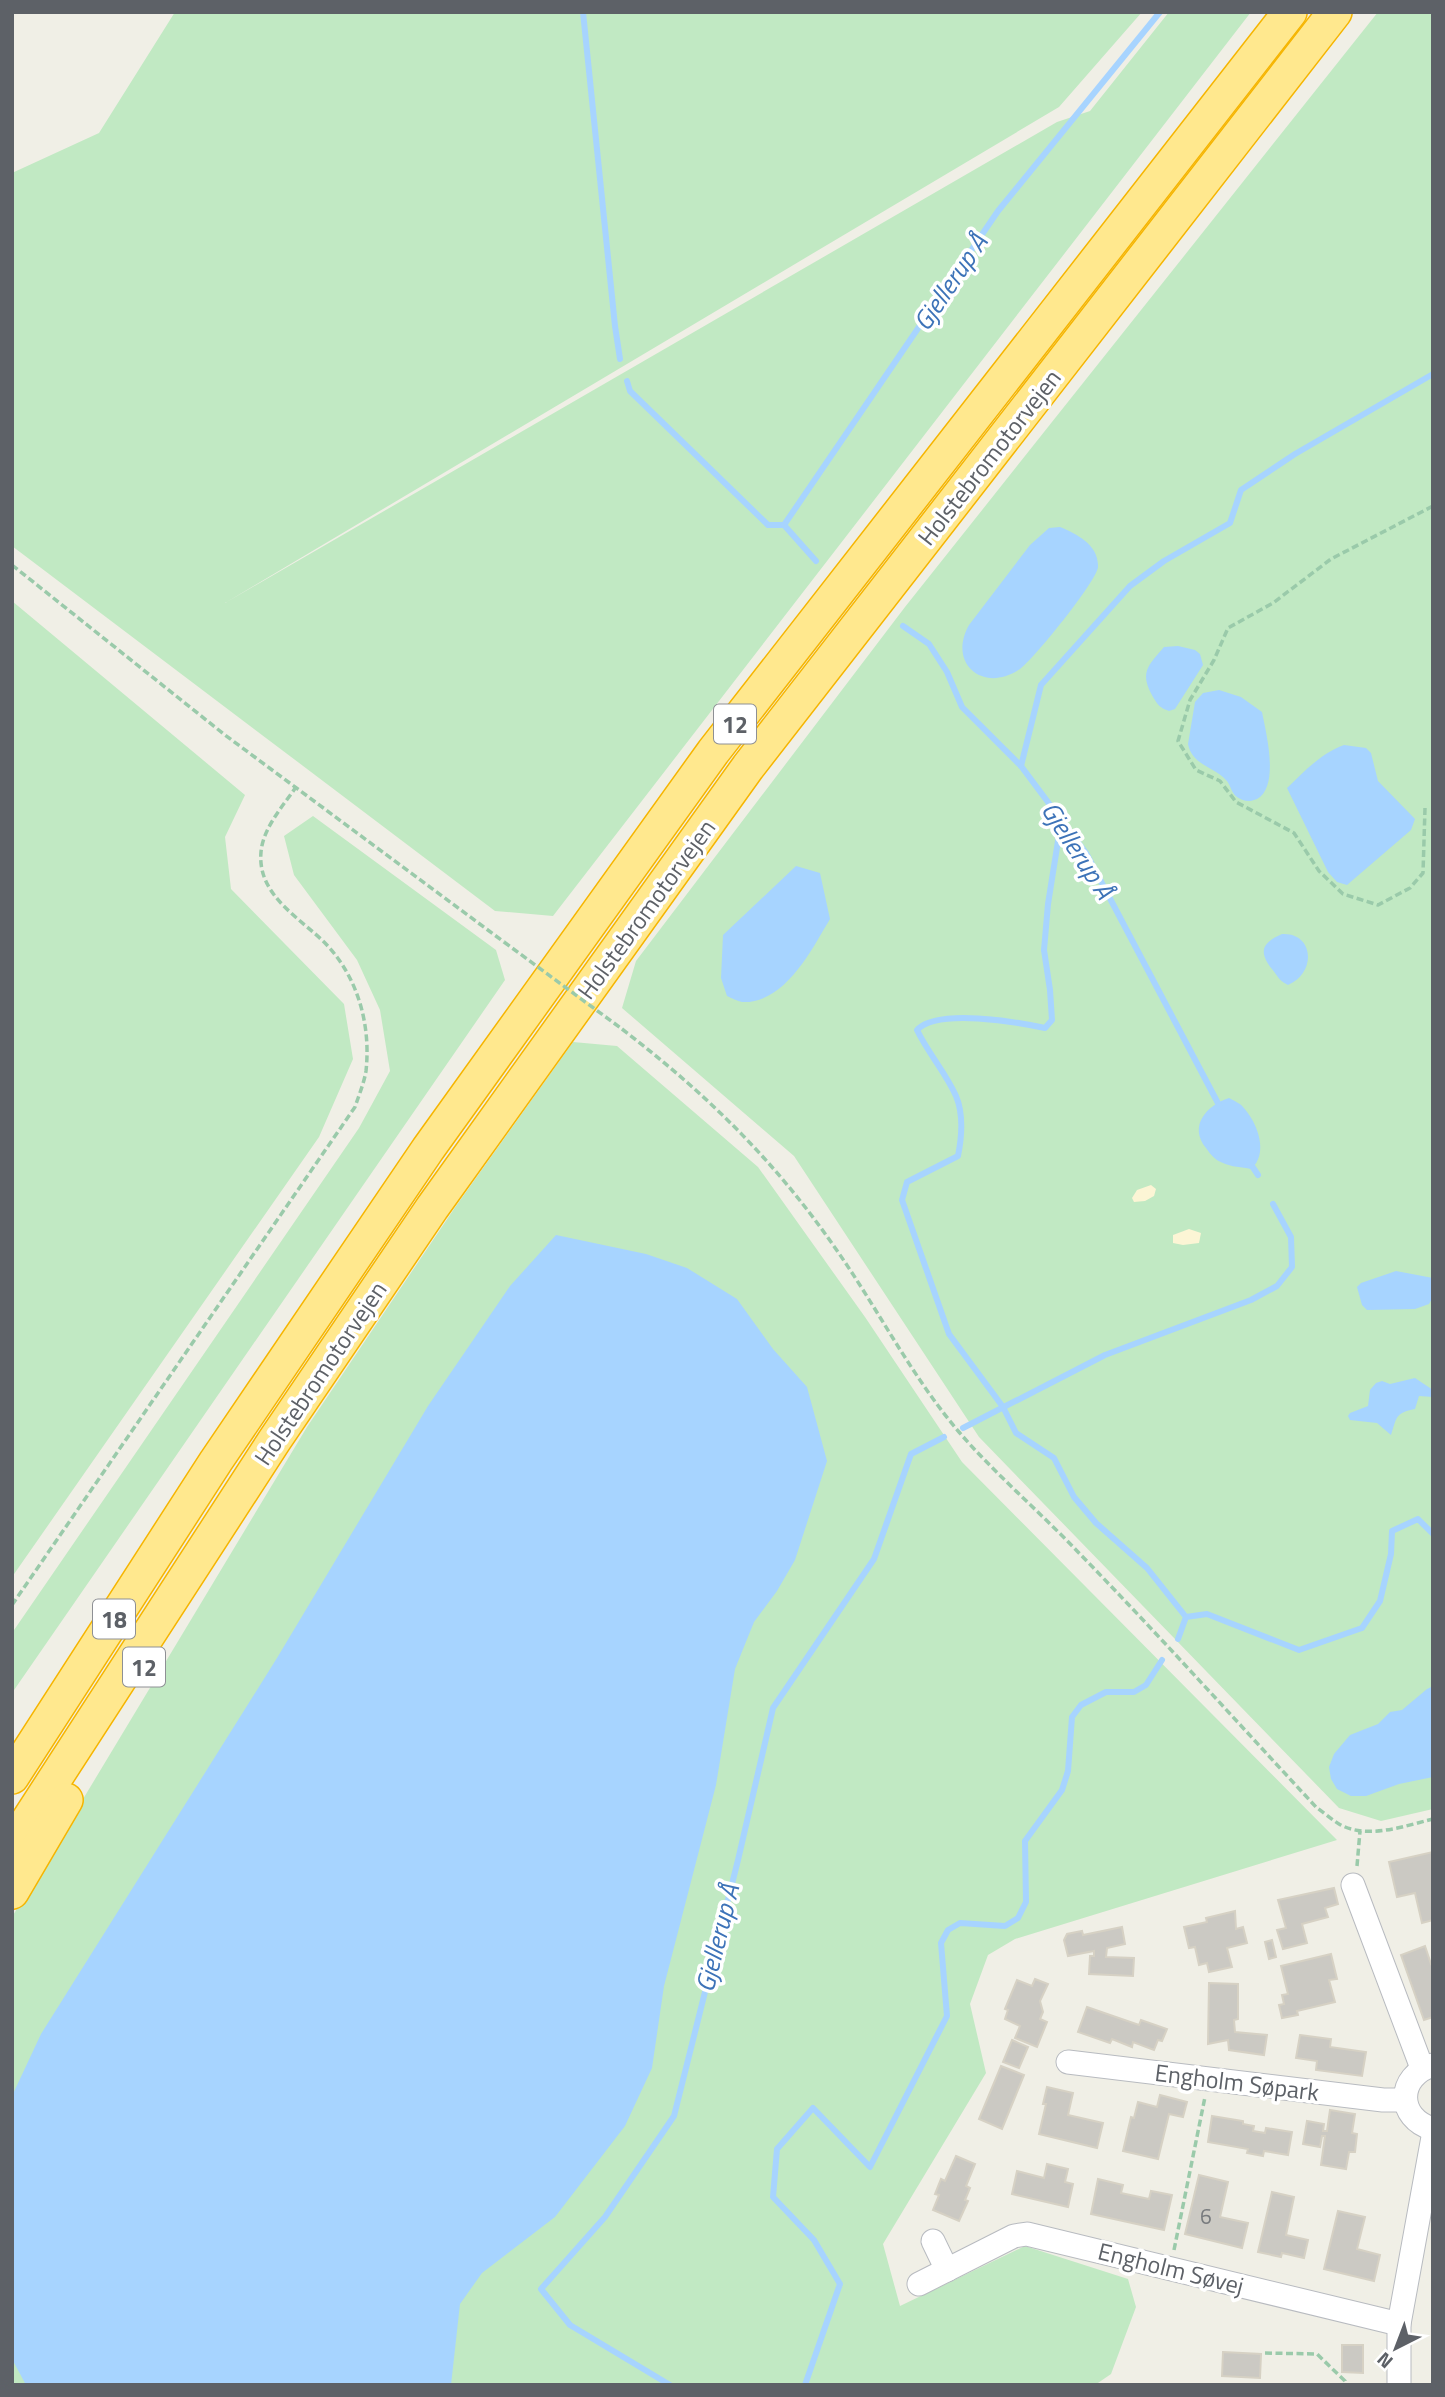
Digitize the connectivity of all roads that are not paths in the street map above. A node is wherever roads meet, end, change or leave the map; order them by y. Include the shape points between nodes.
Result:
1 (1290, 12) edge
2 (1335, 12) edge
3 (274, 1441) junction
4 (216, 1461) junction
5 (12, 1741) edge
6 (12, 1777) edge
7 (12, 1845) edge
8 (1353, 1885) road end
9 (12, 1892) edge
10 (1068, 2062) dead end
11 (1428, 2067) edge
12 (1405, 2100) junction
13 (1433, 2129) edge
14 (1433, 2137) edge
15 (933, 2241) dead end
16 (1423, 2255) edge
17 (947, 2270) junction
18 (919, 2284) dead end
19 (1399, 2324) junction
20 (1399, 2385) edge

1 - 4 highway, Holstebromotorvejen / 12 via 713,752 428,1149
2 - 3 highway, Holstebromotorvejen / 12 via 748,767 432,1208
3 - 7 highway, Holstebromotorvejen / 18
3 - 9 highway, 12 via 232,1524
4 - 5 highway, 12
4 - 6 highway, Holstebromotorvejen / 18
8 - 11 street
10 - 12 street, Engholm Søpark
11 - 12 street via 1409,2082
12 - 13 street via 1415,2120
14 - 16 street
15 - 17 street
16 - 19 street
17 - 18 street, Engholm Søvej
17 - 19 street, Engholm Søvej via 1014,2236 1027,2234
19 - 20 street

